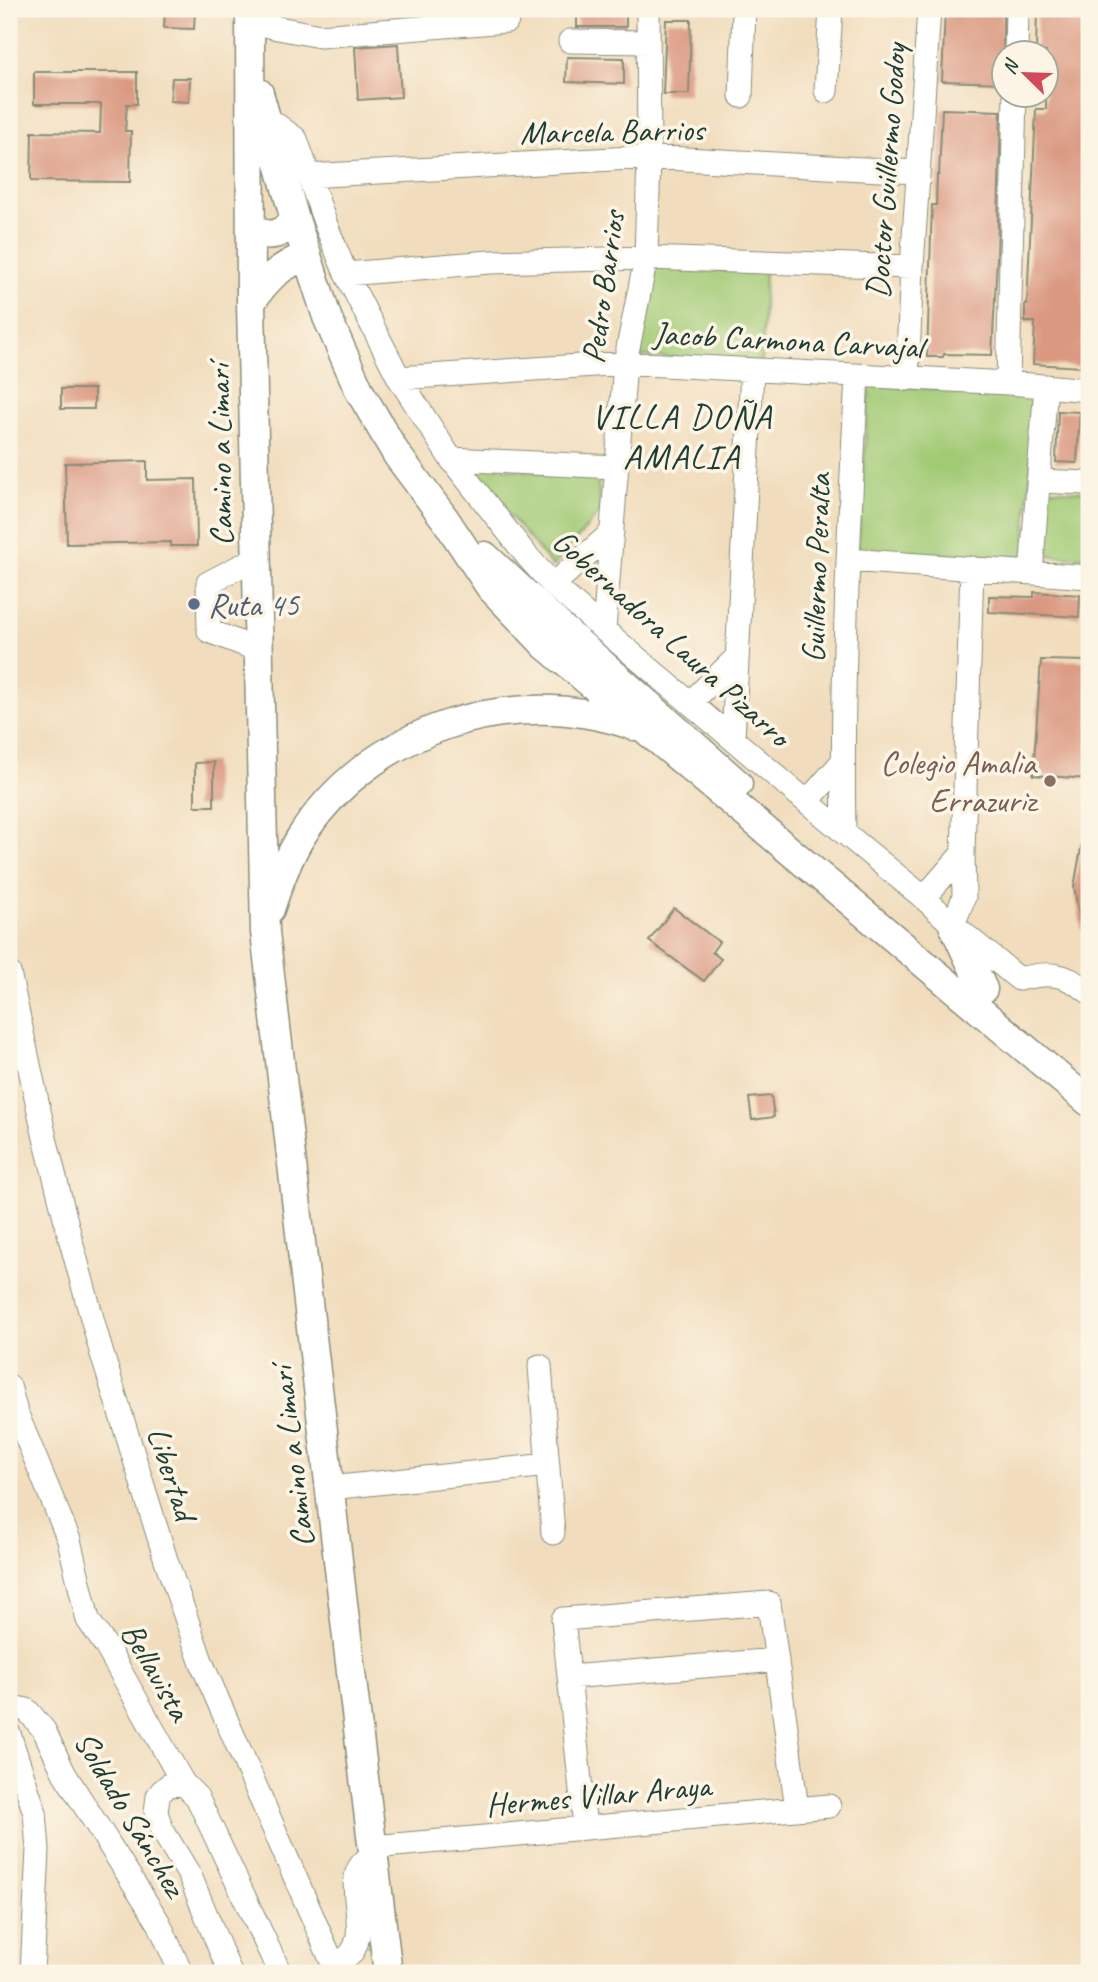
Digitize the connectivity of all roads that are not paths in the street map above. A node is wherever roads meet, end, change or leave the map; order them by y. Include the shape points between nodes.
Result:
1 (648, 9) edge
2 (744, 9) edge
3 (831, 9) edge
4 (929, 9) edge
5 (1017, 9) edge
6 (250, 15) edge
7 (507, 21) dead end
8 (1016, 38) edge
9 (570, 41) dead end
10 (648, 42) junction
11 (249, 60) junction
12 (826, 91) dead end
13 (741, 96) dead end
14 (1015, 108) edge
15 (266, 117) junction
16 (649, 157) junction
17 (917, 172) junction
18 (307, 176) junction
19 (294, 216) junction
20 (251, 226) junction
21 (307, 255) junction
22 (646, 258) junction
23 (912, 267) junction
24 (346, 274) junction
25 (251, 303) junction
26 (625, 363) junction
27 (752, 371) junction
28 (857, 376) junction
29 (399, 378) junction
30 (907, 379) junction
31 (1008, 383) junction
32 (1046, 386) junction
33 (1089, 390) edge
34 (451, 459) junction
35 (616, 467) junction
36 (1038, 481) junction
37 (1089, 484) edge
38 (445, 519) junction
39 (612, 532) junction
40 (257, 558) junction
41 (848, 560) junction
42 (972, 568) junction
43 (1031, 573) junction
44 (1089, 577) edge
45 (553, 585) junction
46 (604, 630) junction
47 (258, 650) junction
48 (737, 657) junction
49 (690, 703) junction
50 (643, 729) junction
51 (733, 739) junction
52 (842, 762) junction
53 (736, 783) junction
54 (807, 802) junction
55 (262, 827) junction
56 (844, 833) junction
57 (301, 838) junction
58 (963, 853) junction
59 (924, 898) junction
60 (953, 925) junction
61 (265, 932) junction
62 (9, 973) edge
63 (983, 989) junction
64 (1089, 992) edge
65 (1089, 1077) edge
66 (1089, 1102) edge
67 (540, 1366) dead end
68 (9, 1386) edge
69 (548, 1465) junction
70 (330, 1488) junction
71 (554, 1533) dead end
72 (777, 1660) junction
73 (569, 1677) junction
74 (9, 1712) edge
75 (9, 1734) edge
76 (183, 1783) junction
77 (829, 1806) dead end
78 (797, 1809) junction
79 (585, 1828) junction
80 (373, 1851) junction
81 (336, 1970) edge
82 (32, 1973) edge
83 (181, 1973) edge
84 (230, 1973) edge
85 (280, 1973) edge
86 (388, 1973) edge

1 - 10 street, Pedro Barrios
2 - 13 street
3 - 12 street
4 - 17 street, Doctor Guillermo Godoy
5 - 8 street
6 - 7 street via 278,28 320,36
6 - 11 main road, Camino a Limarí
9 - 10 street
10 - 16 street, Pedro Barrios
11 - 15 main road, Gobernadora Laura Pizarro
11 - 20 main road, Camino a Limarí
14 - 31 street
15 - 18 street, Gobernadora Laura Pizarro via 296,139
15 - 19 main road, Gobernadora Laura Pizarro
16 - 17 street, Marcela Barrios
16 - 18 street, Marcela Barrios
16 - 22 street, Pedro Barrios
17 - 23 street, Doctor Guillermo Godoy
18 - 24 street, Gobernadora Laura Pizarro
19 - 20 main road via 284,231 273,235
19 - 21 main road, Gobernadora Laura Pizarro
20 - 25 main road, Camino a Limarí
21 - 25 main road via 274,272
21 - 38 main road, Gobernadora Laura Pizarro via 327,317 360,392 397,455
22 - 23 street
22 - 24 street via 490,262
22 - 26 street, Pedro Barrios
23 - 30 street, Doctor Guillermo Godoy
24 - 29 street, Gobernadora Laura Pizarro
25 - 40 main road, Camino a Limarí
26 - 27 street, Jacob Carmona Carvajal
26 - 29 street, Jacob Carmona Carvajal
26 - 35 street, Pedro Barrios
27 - 28 street, Jacob Carmona Carvajal
27 - 48 street
28 - 30 street, Jacob Carmona Carvajal
28 - 41 street, Guillermo Peralta
29 - 34 street, Gobernadora Laura Pizarro
30 - 31 street, Jacob Carmona Carvajal
31 - 32 street, Jacob Carmona Carvajal
32 - 33 street, Jacob Carmona Carvajal
32 - 36 street
34 - 35 street
34 - 45 street, Gobernadora Laura Pizarro
35 - 39 street, Pedro Barrios
36 - 37 street
36 - 43 street
38 - 50 main road, Gobernadora Laura Pizarro via 490,587 546,646
38 - 53 main road, Gobernadora Laura Pizarro
39 - 45 street
39 - 46 street, Pedro Barrios
40 - 47 main road, Camino a Limarí
40 - 47 street via 208,583 208,595 209,631
41 - 42 street
41 - 52 street, Guillermo Peralta
42 - 43 street
42 - 58 street
43 - 44 street
45 - 46 street, Gobernadora Laura Pizarro
46 - 49 street, Gobernadora Laura Pizarro
47 - 55 main road, Camino a Limarí
48 - 49 street
48 - 51 street
49 - 51 street, Gobernadora Laura Pizarro
50 - 53 main road
50 - 57 main road, Camino a Limarí via 598,715 542,709 458,720 406,742 358,774
50 - 66 main road, Gobernadora Laura Pizarro
51 - 54 street, Gobernadora Laura Pizarro
52 - 54 street
52 - 56 street, Guillermo Peralta
53 - 63 main road, Gobernadora Laura Pizarro
54 - 56 street, Gobernadora Laura Pizarro
55 - 57 main road
55 - 61 main road, Camino a Limarí
56 - 59 street, Gobernadora Laura Pizarro
57 - 61 main road, Camino a Limarí via 277,886
58 - 59 street
58 - 60 street via 964,897
59 - 60 street, Gobernadora Laura Pizarro
60 - 63 main road
60 - 64 street, Gobernadora Laura Pizarro via 1019,979 1043,973 1074,980
61 - 70 main road, Camino a Limarí
62 - 81 street, Libertad via 72,1245 158,1534 202,1664
63 - 65 main road, Gobernadora Laura Pizarro
67 - 69 street
68 - 76 street, Bellavista via 69,1541 88,1620
69 - 70 street
69 - 71 street
70 - 80 main road, Camino a Limarí
72 - 73 street
72 - 73 street via 769,1603 563,1619
72 - 78 street
73 - 79 street
74 - 83 street, Soldado Sánchez via 12,1707 27,1710 44,1730 64,1773 159,1923
75 - 82 street via 35,1813 38,1849
76 - 84 street, Soldado Sánchez via 162,1791 156,1812 190,1876
76 - 85 street, Bellavista via 197,1797
77 - 78 street, Hermes Villar Araya
78 - 79 street, Hermes Villar Araya
79 - 80 street, Hermes Villar Araya
80 - 81 street via 355,1876 357,1941
80 - 86 main road, Camino a Limarí

